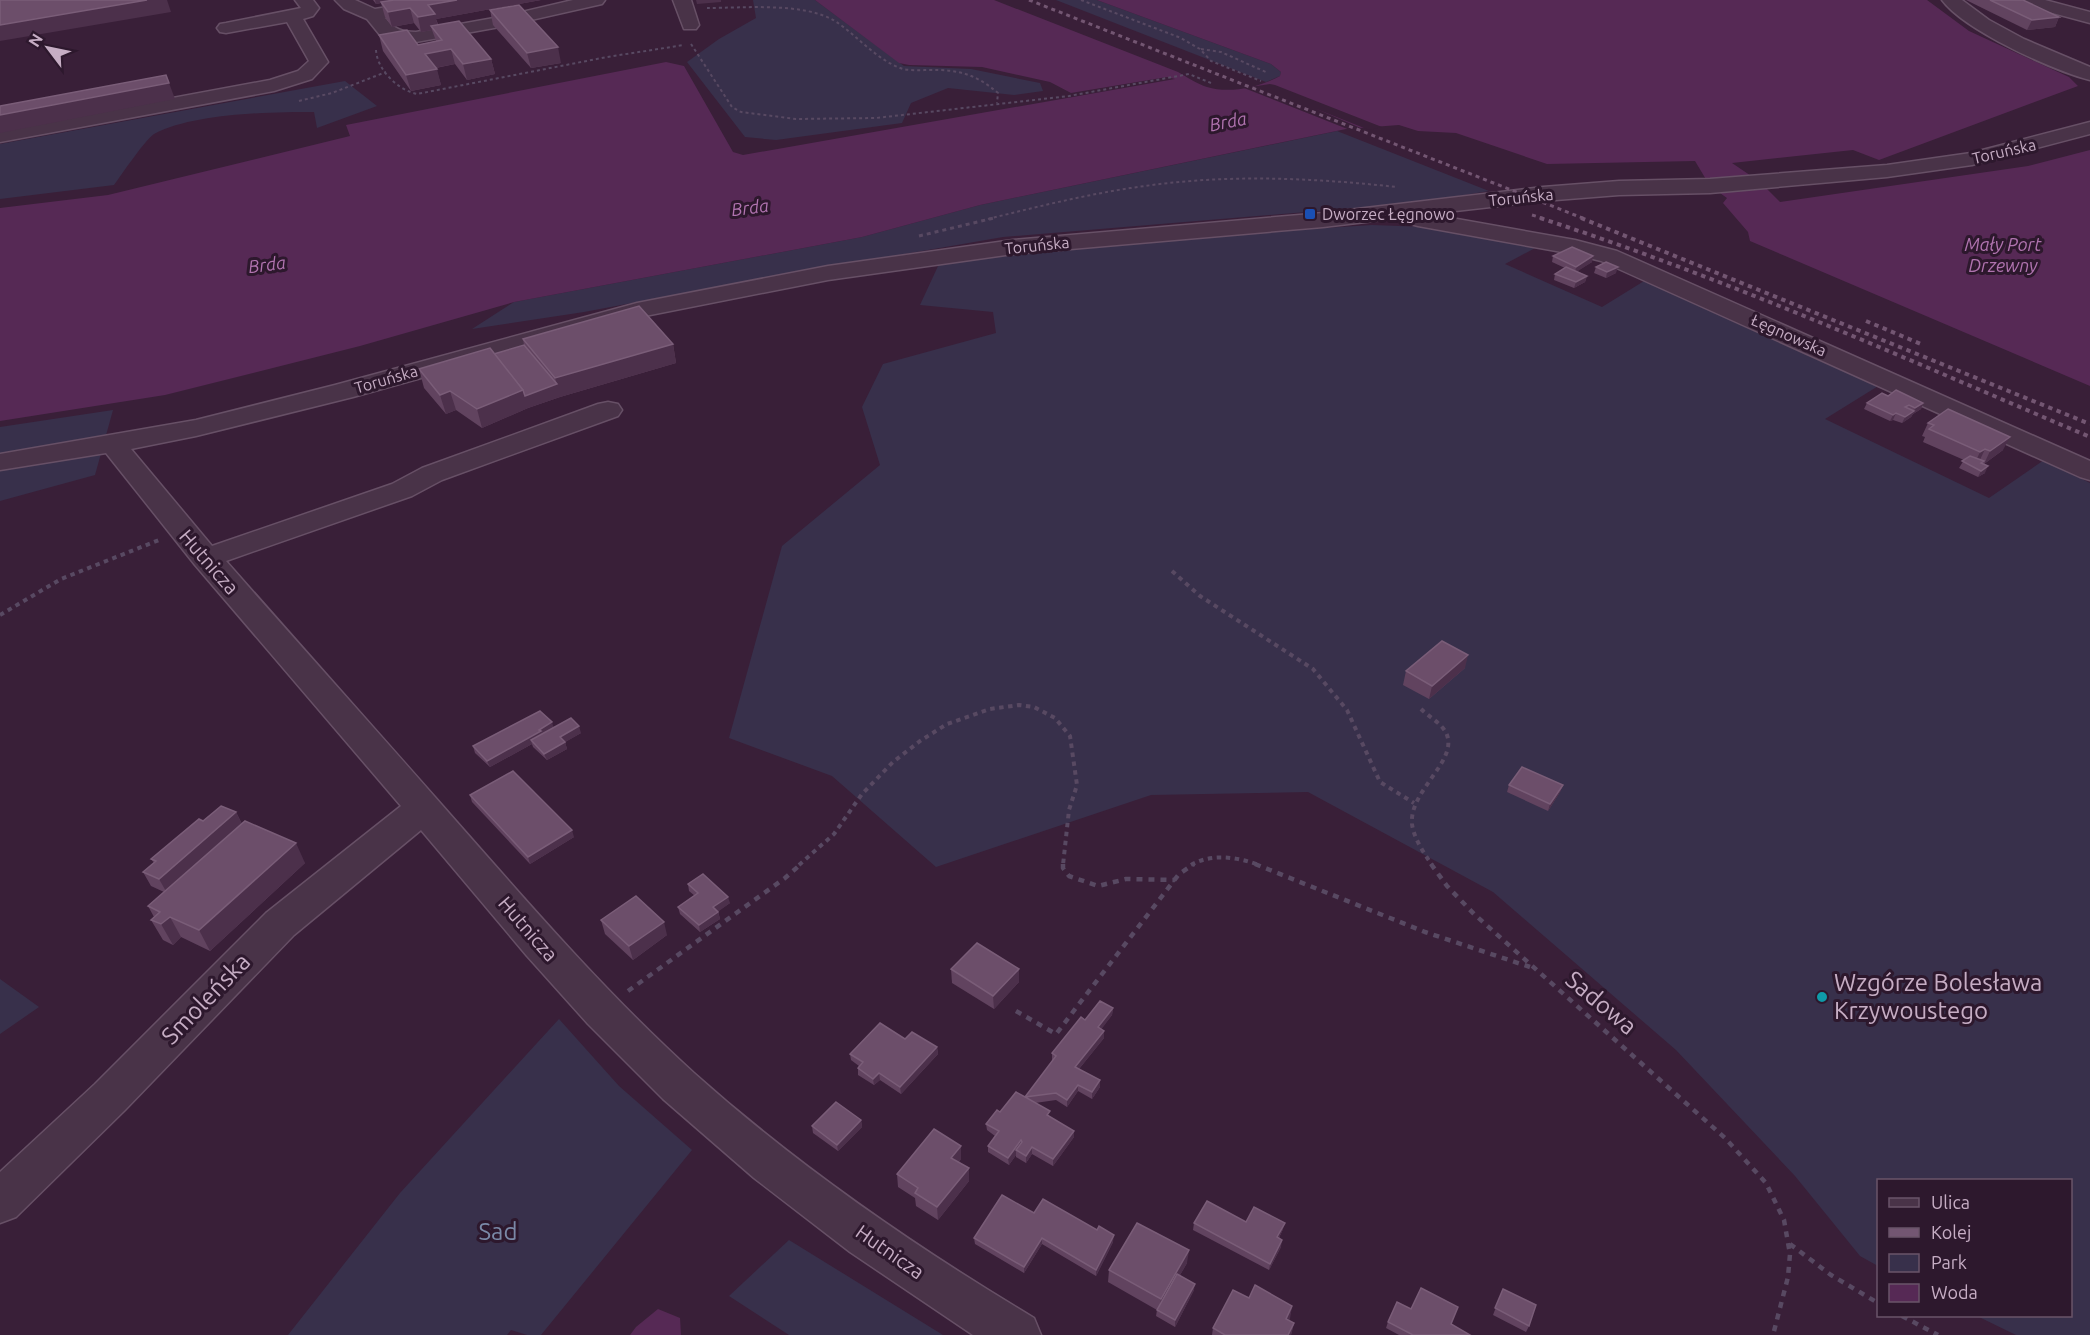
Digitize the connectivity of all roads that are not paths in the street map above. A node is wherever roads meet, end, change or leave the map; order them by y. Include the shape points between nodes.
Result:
1 (303, 0) edge
2 (344, 0) edge
3 (461, 0) edge
4 (596, 0) edge
5 (1951, 0) edge
6 (2025, 0) edge
7 (684, 4) edge
8 (373, 15) junction
9 (292, 16) junction
10 (2090, 18) edge
11 (690, 25) road end
12 (226, 28) dead end
13 (2085, 69) edge
14 (2090, 128) edge
15 (0, 136) edge
16 (1395, 200) junction
17 (1462, 204) junction
18 (1478, 230) junction
19 (608, 410) dead end
20 (113, 444) junction
21 (0, 462) edge
22 (2090, 471) edge
23 (206, 558) junction
24 (424, 808) junction
25 (0, 1202) edge
26 (1017, 1335) edge

1 - 9 street via 309,8 307,12
2 - 8 street
3 - 8 street
4 - 8 street via 407,38 381,28
5 - 13 street via 2018,45
6 - 10 street
7 - 11 street
9 - 12 street
9 - 15 street via 319,62 305,75 262,87
14 - 17 street, Toruńska via 1972,159 1887,171 1710,186 1619,188
16 - 17 street, Toruńska
16 - 18 street, Łęgnowska
16 - 20 street, Toruńska via 958,254 763,284 637,310 289,405
17 - 18 street via 1456,210 1458,218
18 - 22 street, Łęgnowska via 1575,247 1618,259
19 - 23 street via 432,474 402,490
20 - 21 street, Toruńska
20 - 23 street, Hutnicza
23 - 24 street, Hutnicza
24 - 25 street, Smoleńska via 280,924
24 - 26 street, Hutnicza via 558,964 682,1089 783,1174 901,1261

